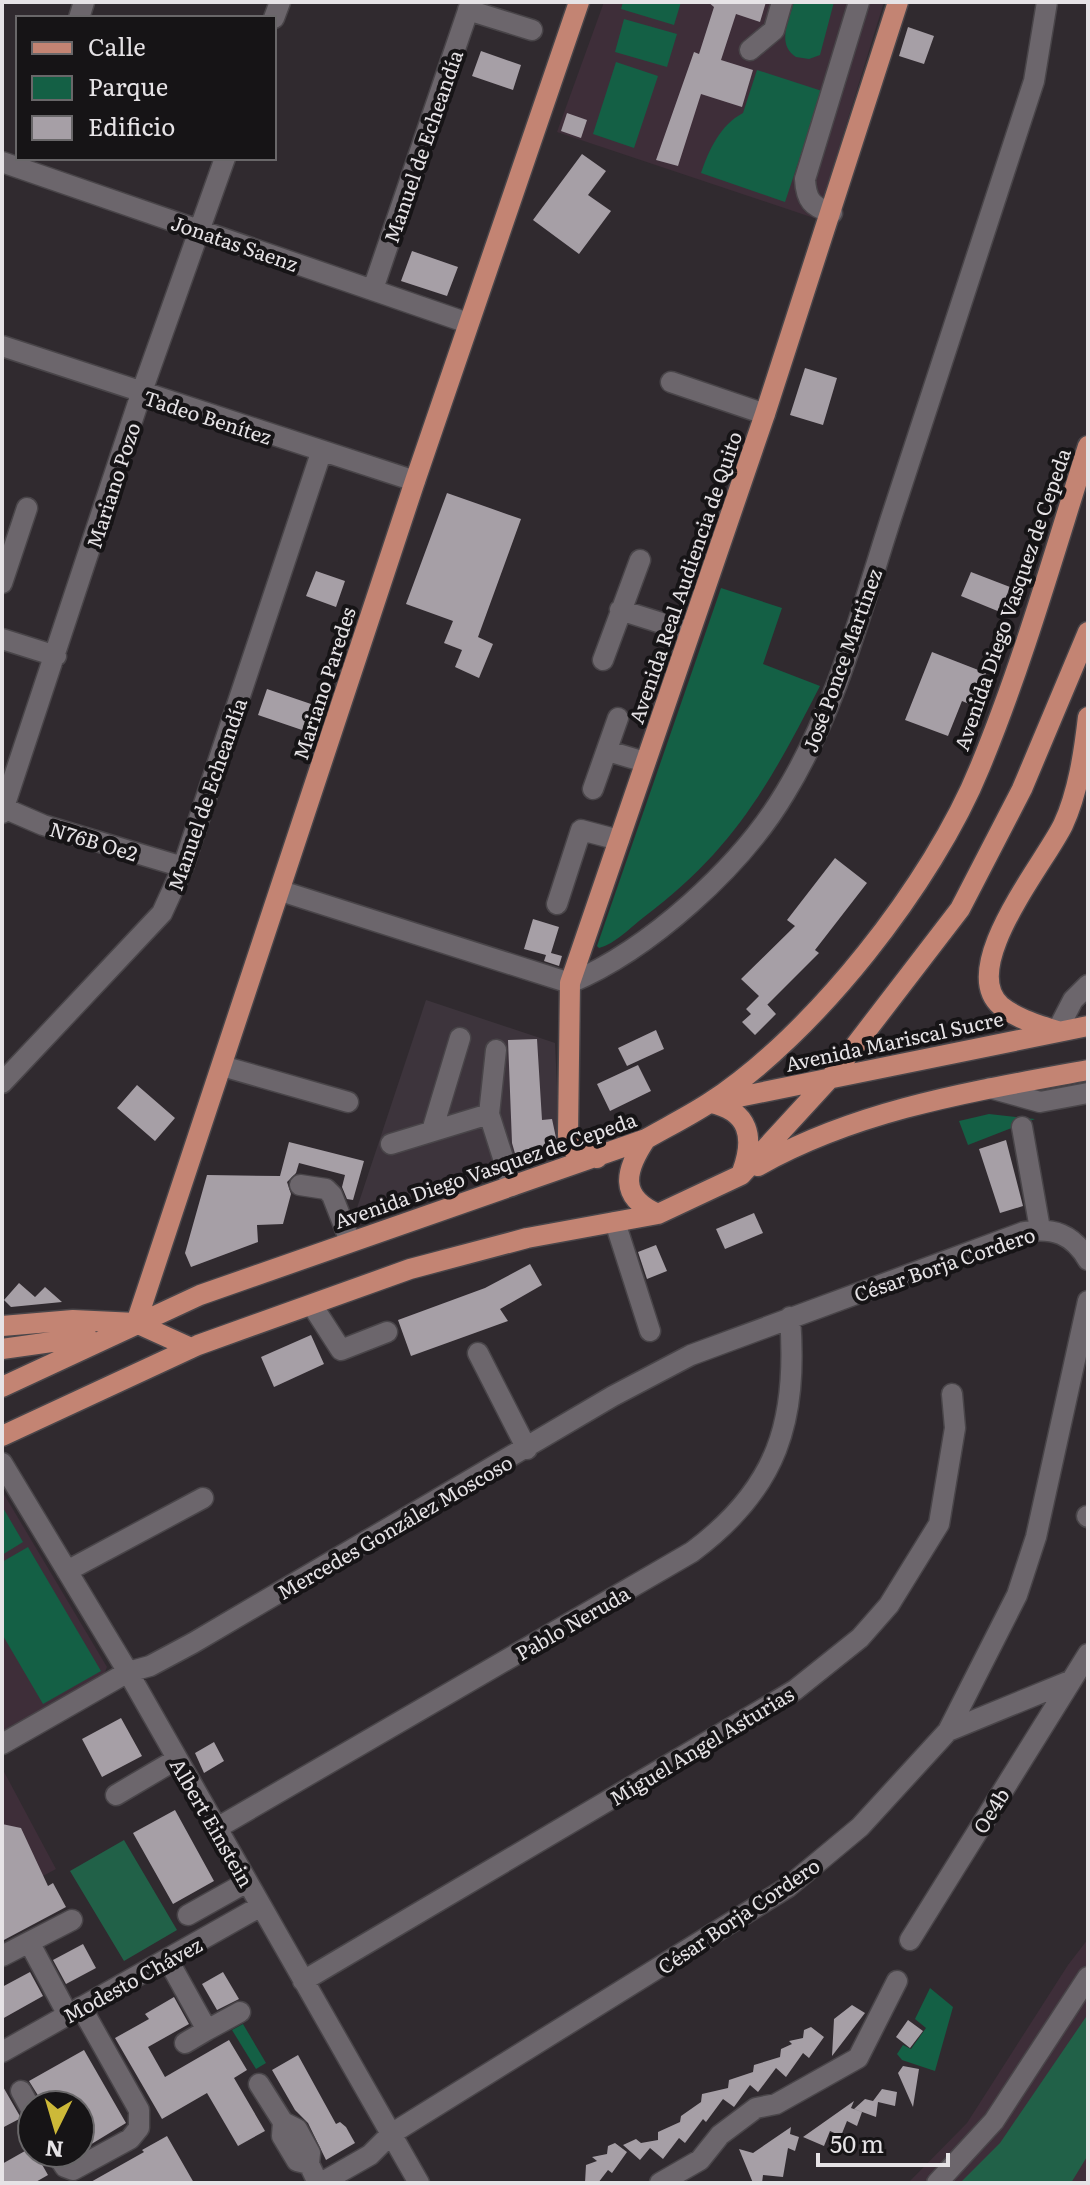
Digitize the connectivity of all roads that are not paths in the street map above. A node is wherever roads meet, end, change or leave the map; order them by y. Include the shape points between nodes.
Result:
1 (579, 2) edge
2 (782, 2) edge
3 (859, 2) edge
4 (898, 2) edge
5 (1047, 2) edge
6 (470, 6) edge
7 (532, 30) dead end
8 (750, 50) dead end
9 (224, 160) edge
10 (2, 162) edge
11 (34, 165) edge
12 (832, 213) junction
13 (200, 230) junction
14 (373, 289) junction
15 (468, 323) junction
16 (3, 352) edge
17 (671, 382) dead end
18 (141, 394) junction
19 (765, 414) junction
20 (1088, 446) edge
21 (321, 453) junction
22 (415, 481) junction
23 (27, 508) dead end
24 (640, 560) dead end
25 (2, 583) edge
26 (620, 610) junction
27 (690, 632) junction
28 (1088, 632) edge
29 (2, 639) edge
30 (56, 656) junction
31 (603, 660) dead end
32 (1088, 717) edge
33 (618, 718) dead end
34 (608, 751) junction
35 (645, 762) junction
36 (593, 789) dead end
37 (4, 811) edge
38 (619, 840) junction
39 (183, 867) junction
40 (281, 891) junction
41 (557, 904) dead end
42 (570, 983) junction
43 (1088, 985) edge
44 (1088, 1026) edge
45 (1057, 1031) junction
46 (460, 1038) dead end
47 (496, 1050) dead end
48 (222, 1066) junction
49 (1088, 1070) edge
50 (831, 1077) junction
51 (2, 1083) edge
52 (990, 1088) junction
53 (1088, 1093) edge
54 (348, 1102) dead end
55 (710, 1102) junction
56 (489, 1114) junction
57 (1022, 1127) dead end
58 (432, 1131) junction
59 (646, 1139) junction
60 (391, 1144) dead end
61 (597, 1158) junction
62 (741, 1175) junction
63 (300, 1185) dead end
64 (512, 1186) junction
65 (658, 1214) junction
66 (615, 1222) junction
67 (1040, 1229) junction
68 (350, 1241) junction
69 (1088, 1260) edge
70 (1088, 1301) edge
71 (312, 1305) junction
72 (790, 1317) junction
73 (136, 1323) junction
74 (2, 1326) edge
75 (650, 1331) dead end
76 (387, 1332) dead end
77 (191, 1348) junction
78 (2, 1349) edge
79 (478, 1353) dead end
80 (2, 1358) edge
81 (2, 1376) edge
82 (2, 1387) edge
83 (952, 1394) dead end
84 (2, 1436) edge
85 (527, 1449) junction
86 (2, 1463) edge
87 (203, 1498) dead end
88 (67, 1571) junction
89 (1088, 1654) edge
90 (128, 1672) junction
91 (1070, 1681) junction
92 (948, 1731) junction
93 (2, 1744) edge
94 (177, 1759) junction
95 (116, 1795) dead end
96 (217, 1828) junction
97 (247, 1882) junction
98 (261, 1906) junction
99 (188, 1915) dead end
100 (72, 1920) dead end
101 (910, 1940) dead end
102 (29, 1942) junction
103 (2, 1956) edge
104 (168, 1960) junction
105 (1088, 1977) edge
106 (303, 1981) junction
107 (897, 1981) dead end
108 (74, 2011) junction
109 (240, 2012) dead end
110 (207, 2030) junction
111 (185, 2043) dead end
112 (2, 2052) edge
113 (259, 2084) dead end
114 (391, 2134) junction
115 (96, 2157) edge
116 (315, 2175) edge
117 (419, 2183) edge
118 (660, 2183) edge
119 (937, 2183) edge

1 - 15 main road, Mariano Paredes
2 - 8 street via 774,30
3 - 12 street via 805,179 809,200
4 - 12 main road, Avenida Real Audiencia de Quito
5 - 42 street, José Ponce Martinez via 1034,81 862,609 800,768 762,826 700,892 613,962
6 - 7 street
6 - 14 street, Manuel de Echeandía
9 - 13 street, Mariano Pozo
10 - 11 street, Jonatas Saenz
11 - 13 street, Jonatas Saenz
12 - 19 main road, Avenida Real Audiencia de Quito
13 - 14 street, Jonatas Saenz
13 - 18 street, Mariano Pozo
14 - 15 street, Jonatas Saenz
15 - 22 main road, Mariano Paredes
16 - 18 street, Tadeo Benítez
17 - 19 street
18 - 21 street, Tadeo Benítez
18 - 30 street, Mariano Pozo
19 - 27 main road, Avenida Real Audiencia de Quito
20 - 55 main road, Avenida Diego Vasquez de Cepeda via 979,770 919,881 855,968 765,1059
21 - 22 street, Tadeo Benítez
21 - 39 street, Manuel de Echeandía
22 - 40 main road, Mariano Paredes
23 - 25 street
24 - 26 street
26 - 27 street
26 - 31 street
27 - 35 main road, Avenida Real Audiencia de Quito
28 - 50 main road via 1022,789 960,909
29 - 30 street
30 - 37 street, Mariano Pozo
32 - 45 main road via 1084,754 1064,823 988,959 990,989 1000,1005
33 - 34 street
34 - 35 street
34 - 36 street
35 - 38 main road, Avenida Real Audiencia de Quito
37 - 39 street, N76B Oe2
38 - 41 street via 581,830
38 - 42 main road, Avenida Real Audiencia de Quito
39 - 51 street, Manuel de Echeandía via 162,913
40 - 42 street
40 - 48 main road, Mariano Paredes
42 - 61 main road, Avenida Real Audiencia de Quito via 568,1135 574,1150
43 - 45 street via 1073,1000
44 - 45 main road, Avenida Mariscal Sucre
45 - 50 main road, Avenida Mariscal Sucre
46 - 58 street
47 - 56 street
48 - 54 street
48 - 73 main road, Mariano Paredes
49 - 52 main road
50 - 55 main road, Avenida Mariscal Sucre
50 - 62 main road
52 - 53 street via 1040,1102
52 - 62 main road via 870,1117 804,1140
55 - 59 main road, Avenida Diego Vasquez de Cepeda
55 - 62 main road via 738,1113 748,1128
56 - 58 street
56 - 64 street
57 - 67 street
58 - 60 street
59 - 61 main road, Avenida Diego Vasquez de Cepeda
59 - 65 main road via 635,1156 629,1183 638,1203
61 - 64 main road, Avenida Diego Vasquez de Cepeda
62 - 65 main road
63 - 68 street via 332,1195
64 - 68 main road, Avenida Diego Vasquez de Cepeda
65 - 66 main road
66 - 71 main road via 440,1261
66 - 75 street
67 - 69 street, César Borja Cordero via 1070,1238
67 - 72 street, César Borja Cordero
68 - 73 main road, Avenida Diego Vasquez de Cepeda
70 - 92 street, César Borja Cordero via 1036,1537 1017,1595
71 - 76 street via 341,1350
71 - 77 main road
72 - 85 street, Mercedes González Moscoso via 691,1355
72 - 96 street, Pablo Neruda via 794,1361 787,1423 760,1483 720,1532
73 - 74 main road via 73,1320
73 - 77 main road
73 - 78 main road via 74,1341
73 - 82 main road, Avenida Diego Vasquez de Cepeda
77 - 84 main road
79 - 85 street
80 - 81 main road
83 - 106 street, Miguel Angel Asturias via 955,1428 939,1524 889,1605 860,1638 795,1690
85 - 90 street, Mercedes González Moscoso via 193,1643
86 - 88 street, Albert Einstein
87 - 88 street
88 - 90 street, Albert Einstein
89 - 91 street
90 - 93 street, Mercedes González Moscoso
90 - 94 street, Albert Einstein
91 - 92 street
91 - 101 street, Oe4b
92 - 114 street, César Borja Cordero via 860,1827 788,1887
94 - 95 street
94 - 96 street, Albert Einstein
96 - 97 street, Albert Einstein
97 - 98 street, Albert Einstein
97 - 99 street
98 - 104 street, Modesto Chávez
98 - 106 street, Albert Einstein
100 - 102 street
102 - 103 street
102 - 108 street
104 - 108 street, Modesto Chávez
104 - 110 street
105 - 119 street via 994,2121
106 - 114 street, Albert Einstein
107 - 118 street via 858,2058 776,2104 756,2108 720,2135 700,2160
108 - 112 street, Modesto Chávez
108 - 115 street via 139,2110 139,2128 130,2139
109 - 110 street
110 - 111 street
113 - 116 street via 283,2122 297,2129
114 - 116 street, César Borja Cordero via 370,2155
114 - 117 street, Albert Einstein

